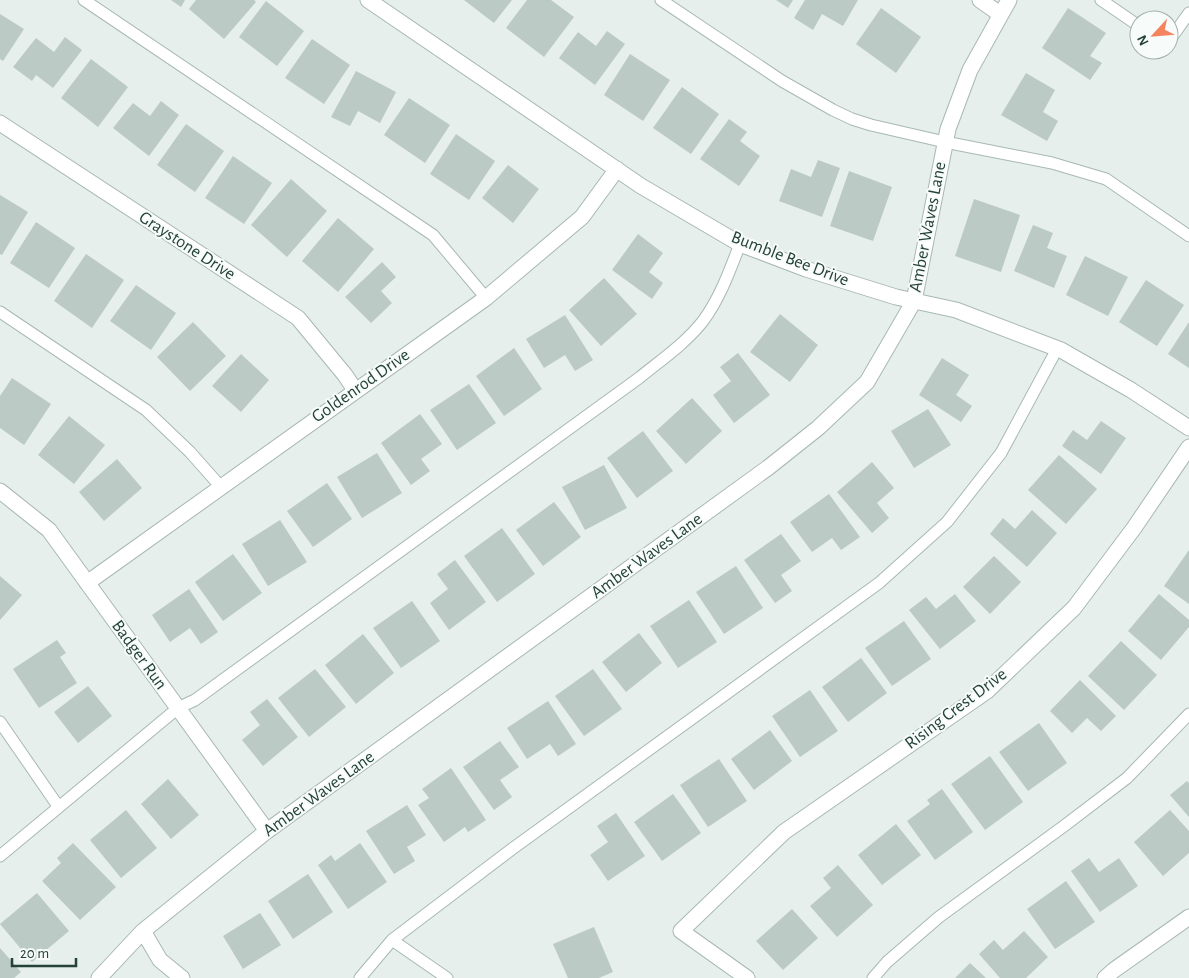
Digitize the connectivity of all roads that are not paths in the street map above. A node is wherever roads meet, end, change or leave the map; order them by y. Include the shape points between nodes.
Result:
1 (84, 0) edge
2 (368, 0) edge
3 (661, 0) edge
4 (980, 0) edge
5 (1009, 0) edge
6 (1100, 0) edge
7 (1189, 13) edge
8 (1000, 14) junction
9 (1129, 19) edge
10 (1179, 26) edge
11 (0, 123) edge
12 (945, 142) junction
13 (617, 169) junction
14 (1189, 236) edge
15 (740, 244) junction
16 (486, 298) junction
17 (914, 301) junction
18 (0, 312) edge
19 (1057, 349) junction
20 (355, 390) junction
21 (1189, 428) edge
22 (1189, 447) edge
23 (221, 486) junction
24 (0, 491) edge
25 (87, 583) junction
26 (178, 708) junction
27 (1189, 714) edge
28 (0, 722) edge
29 (58, 806) junction
30 (267, 831) junction
31 (0, 856) edge
32 (1189, 917) edge
33 (143, 932) junction
34 (392, 940) junction
35 (98, 978) edge
36 (182, 978) edge
37 (360, 978) edge
38 (447, 978) edge
39 (746, 978) edge
40 (873, 978) edge
41 (1105, 978) edge

1 - 16 lane via 432,235
2 - 13 street, Bumble Bee Drive
3 - 12 lane via 833,110 870,126
4 - 8 street
5 - 8 street, Amber Waves Lane
6 - 9 lane
7 - 10 lane
8 - 12 street, Amber Waves Lane via 970,70
11 - 20 street, Graystone Drive via 298,318
12 - 14 lane via 1052,163 1106,178
12 - 17 street, Amber Waves Lane
13 - 15 street, Bumble Bee Drive
13 - 16 street, Goldenrod Drive via 582,216
15 - 17 street, Bumble Bee Drive via 806,269
15 - 26 lane via 726,282 703,321 639,378 195,700
16 - 20 street, Goldenrod Drive
17 - 19 street, Bumble Bee Drive via 956,310
17 - 30 street, Amber Waves Lane via 867,382 818,428
18 - 23 lane via 146,410
19 - 21 street, Bumble Bee Drive via 1131,390
19 - 34 lane via 1001,453 947,522 878,583 512,848
20 - 23 street, Goldenrod Drive
22 - 39 street, Rising Crest Drive via 1074,608 986,691 784,832 681,931
23 - 25 street, Goldenrod Drive
24 - 25 street, Badger Run via 50,530
25 - 26 street, Badger Run
26 - 29 lane
26 - 30 street, Badger Run
27 - 40 lane via 1127,778 939,917
28 - 29 lane
29 - 31 lane
30 - 33 street, Amber Waves Lane
32 - 41 street
33 - 35 street, Amber Waves Lane
33 - 36 street via 160,960
34 - 37 lane
34 - 38 lane

